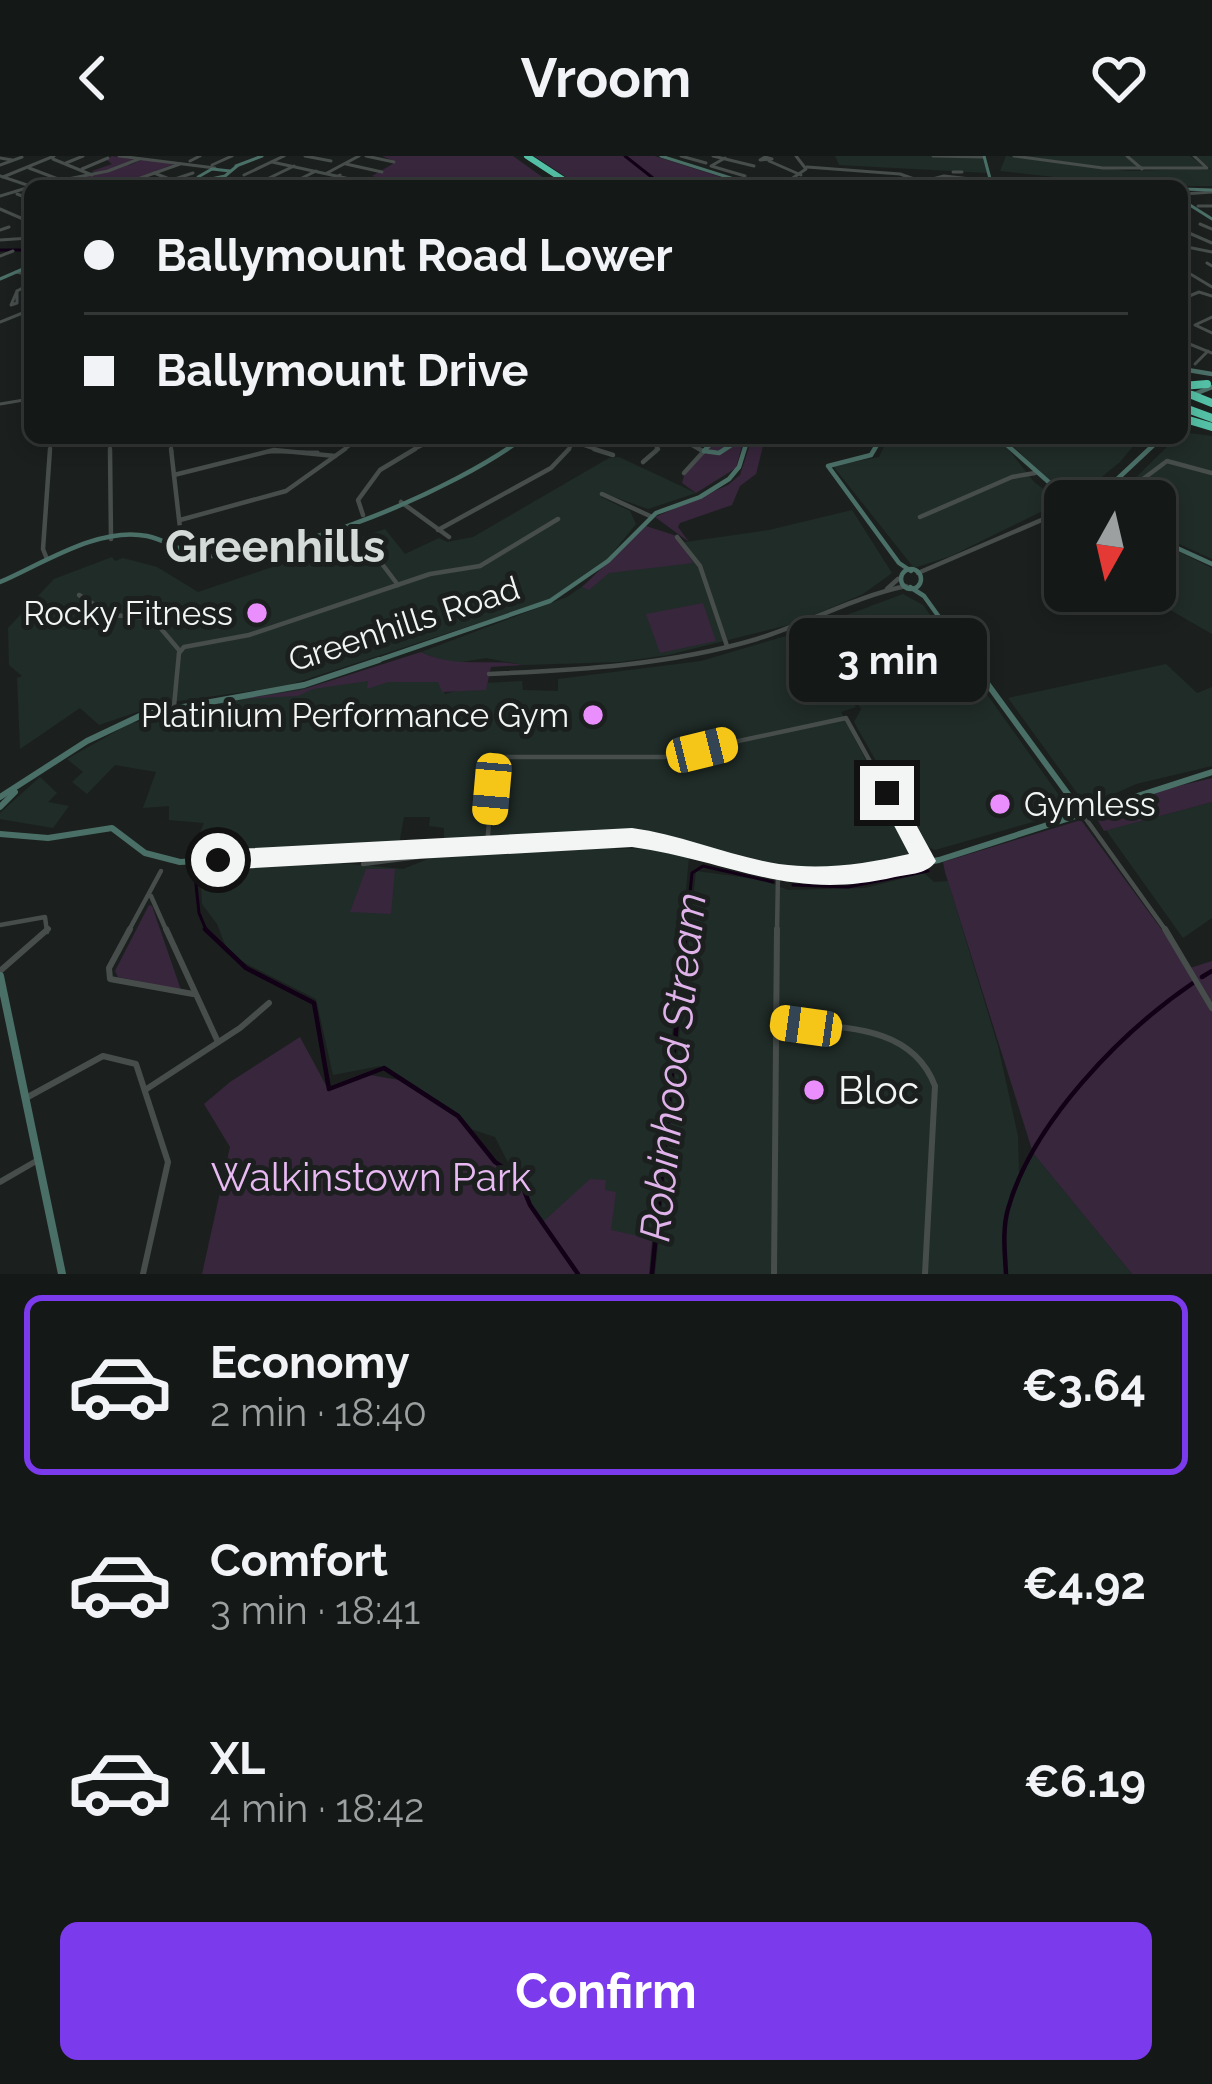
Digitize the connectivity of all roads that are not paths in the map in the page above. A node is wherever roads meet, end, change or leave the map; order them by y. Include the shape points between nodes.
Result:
1 (83, 156) edge
2 (119, 156) edge
3 (169, 156) edge
4 (200, 156) edge
5 (232, 156) edge
6 (262, 156) edge
7 (284, 156) edge
8 (305, 156) edge
9 (359, 156) edge
10 (367, 156) edge
11 (523, 156) edge
12 (661, 156) edge
13 (681, 156) edge
14 (713, 156) edge
15 (796, 156) edge
16 (933, 156) edge
17 (1014, 156) edge
18 (1126, 156) edge
19 (1194, 156) edge
20 (22, 157) edge
21 (52, 157) edge
22 (984, 157) edge
23 (0, 158) edge
24 (108, 158) edge
25 (725, 158) edge
26 (139, 159) junction
27 (12, 160) junction
28 (159, 161) junction
29 (190, 161) dead end
30 (331, 161) dead end
31 (769, 161) dead end
32 (272, 162) junction
33 (394, 162) dead end
34 (66, 163) junction
35 (182, 163) junction
36 (706, 163) junction
37 (346, 164) junction
38 (0, 165) edge
39 (199, 166) junction
40 (237, 166) junction
41 (293, 166) junction
42 (754, 166) dead end
43 (27, 167) junction
44 (216, 167) junction
45 (807, 167) junction
46 (697, 168) junction
47 (82, 169) junction
48 (1142, 170) junction
49 (316, 171) junction
50 (193, 172) dead end
51 (230, 172) junction
52 (328, 172) junction
53 (382, 172) dead end
54 (865, 172) junction
55 (154, 173) junction
56 (202, 173) junction
57 (92, 175) junction
58 (244, 175) dead end
59 (340, 175) junction
60 (801, 175) junction
61 (2, 176) edge
62 (746, 176) dead end
63 (213, 178) junction
64 (233, 178) junction
65 (58, 179) dead end
66 (169, 179) joint
67 (1012, 179) dead end
68 (62, 180) edge
69 (135, 180) edge
70 (193, 180) edge
71 (202, 180) edge
72 (238, 180) edge
73 (266, 180) edge
74 (298, 180) edge
75 (330, 180) edge
76 (362, 180) edge
77 (555, 180) edge
78 (563, 180) edge
79 (736, 180) edge
80 (792, 180) edge
81 (866, 180) edge
82 (918, 180) edge
83 (930, 180) edge
84 (980, 180) edge
85 (1020, 180) edge
86 (0, 187) edge
87 (24, 189) edge
88 (15, 193) junction
89 (0, 196) edge
90 (24, 197) edge
91 (1188, 198) edge
92 (24, 202) edge
93 (20, 204) dead end
94 (1198, 206) dead end
95 (1212, 206) edge
96 (0, 209) edge
97 (9, 213) junction
98 (0, 216) edge
99 (24, 219) edge
100 (1212, 219) edge
101 (1200, 224) dead end
102 (8, 227) dead end
103 (1212, 229) edge
104 (0, 230) edge
105 (13, 251) dead end
106 (0, 256) edge
107 (24, 269) edge
108 (16, 272) junction
109 (24, 274) edge
110 (0, 278) edge
111 (24, 287) edge
112 (17, 290) dead end
113 (1212, 317) edge
114 (1212, 333) edge
115 (1210, 352) edge
116 (1195, 364) dead end
117 (51, 444) edge
118 (110, 444) edge
119 (171, 444) edge
120 (352, 444) edge
121 (425, 444) edge
122 (513, 444) edge
123 (573, 444) edge
124 (581, 444) edge
125 (658, 444) edge
126 (690, 444) edge
127 (710, 444) edge
128 (735, 444) edge
129 (744, 444) edge
130 (877, 444) edge
131 (1005, 444) edge
132 (1153, 444) edge
133 (704, 451) junction
134 (613, 455) dead end
135 (335, 456) junction
136 (643, 461) dead end
137 (684, 473) dead end
138 (1036, 473) junction
139 (1212, 473) edge
140 (174, 475) junction
141 (1045, 480) edge
142 (1112, 480) edge
143 (1142, 480) edge
144 (602, 494) dead end
145 (401, 502) junction
146 (363, 515) junction
147 (650, 517) junction
148 (920, 517) dead end
149 (558, 519) dead end
150 (1044, 519) edge
151 (180, 520) junction
152 (437, 530) junction
153 (676, 537) dead end
154 (449, 538) dead end
155 (111, 539) junction
156 (170, 541) junction
157 (1176, 548) edge
158 (373, 552) dead end
159 (47, 559) junction
160 (899, 563) junction
161 (1212, 564) edge
162 (918, 576) junction
163 (899, 577) junction
164 (0, 582) edge
165 (398, 585) junction
166 (908, 586) junction
167 (887, 589) junction
168 (79, 595) dead end
169 (924, 596) junction
170 (727, 646) junction
171 (179, 650) junction
172 (489, 674) dead end
173 (174, 706) junction
174 (1212, 772) edge
175 (0, 802) edge
176 (1081, 812) junction
177 (3, 833) edge
178 (488, 844) junction
179 (400, 850) junction
180 (418, 857) dead end
181 (398, 861) junction
182 (925, 861) junction
183 (363, 864) dead end
184 (161, 871) dead end
185 (778, 874) junction
186 (149, 894) junction
187 (0, 925) edge
188 (0, 974) edge
189 (193, 994) junction
190 (269, 1003) dead end
191 (1212, 1009) edge
192 (779, 1022) junction
193 (218, 1042) junction
194 (145, 1090) junction
195 (26, 1098) junction
196 (38, 1160) junction
197 (0, 1182) edge
198 (62, 1274) edge
199 (143, 1274) edge
200 (774, 1274) edge
201 (925, 1274) edge

1 - 34 street
2 - 26 street
3 - 28 street
4 - 29 street
5 - 44 street
6 - 40 street
7 - 32 street
8 - 30 street
9 - 37 street
10 - 33 street
11 - 77 highway
11 - 78 highway
12 - 46 street
13 - 36 street
14 - 25 street
14 - 36 street
15 - 45 street
16 - 22 street
17 - 48 street
18 - 48 street
19 - 48 street via 1207,168
20 - 27 street
21 - 34 street
21 - 43 street
23 - 27 street
24 - 47 street
25 - 42 street
25 - 62 street via 711,166
26 - 28 street
26 - 57 street
27 - 38 street
28 - 35 street
31 - 60 street
32 - 41 street
32 - 58 street
34 - 47 street
35 - 39 street
35 - 55 street
36 - 46 street
37 - 52 street
37 - 53 street
39 - 44 street
39 - 56 street
40 - 44 street
40 - 51 street
41 - 49 street
41 - 73 street
43 - 61 street
43 - 65 street
44 - 51 street
44 - 56 street
45 - 54 street
45 - 60 street
46 - 79 street
47 - 57 street
49 - 52 street
49 - 74 street
50 - 66 street
51 - 63 street
51 - 64 street
52 - 59 street
54 - 81 street
54 - 82 street
55 - 66 street
55 - 69 street
56 - 63 street
56 - 70 street
57 - 68 street
59 - 75 street
59 - 76 street
60 - 80 street
63 - 64 street
63 - 71 street
64 - 72 street
67 - 85 street
83 - 84 street
86 - 88 street
87 - 88 street
88 - 89 street
88 - 90 street
91 - 100 street
92 - 93 street
94 - 95 street
96 - 97 street
97 - 98 street
97 - 99 street
101 - 103 street
102 - 104 street
105 - 106 street
107 - 108 street
108 - 109 street
108 - 110 street
111 - 112 street
113 - 114 street via 1195,325
115 - 116 street
117 - 159 street
118 - 155 street
119 - 140 street
120 - 135 street
121 - 146 street via 365,486 358,500
122 - 145 street
123 - 152 street via 551,468
124 - 134 street
125 - 136 street
126 - 133 street
127 - 133 street
128 - 133 street
129 - 147 street, Greenhills Road via 729,479
130 - 160 street via 871,455 828,466
131 - 138 street
132 - 142 street
133 - 137 street
135 - 140 street via 275,448
135 - 151 street via 286,491
138 - 141 street
138 - 148 street
139 - 143 street via 1167,461
140 - 151 street
144 - 147 street
145 - 146 street
145 - 152 street
146 - 156 street via 226,555 199,555
147 - 173 street, Greenhills Road via 608,561 550,601 304,685
149 - 165 street via 480,566
150 - 162 street
151 - 156 street
152 - 154 street
153 - 170 street via 700,566
155 - 156 street via 141,534
155 - 159 street
157 - 161 street
158 - 165 street
159 - 164 street
160 - 162 street
160 - 163 street
162 - 163 street
162 - 166 street
162 - 169 street
163 - 166 street
163 - 167 street
165 - 171 street
166 - 167 street
166 - 169 street
167 - 170 street
168 - 171 street via 111,615 152,619
169 - 176 street
170 - 172 street via 612,667
171 - 173 street
173 - 175 street, Greenhills Road via 117,725
174 - 176 street
176 - 182 street
176 - 191 street via 1153,908
177 - 179 street via 48,838 112,828 145,854 170,861
178 - 179 street
178 - 182 street via 500,757 664,757 846,718
178 - 185 street via 632,837
179 - 181 street
180 - 181 street
181 - 183 street
182 - 185 street via 838,878
184 - 186 street
185 - 192 street
186 - 189 street
186 - 189 street via 110,979
187 - 188 street via 40,916 48,931
188 - 195 street
189 - 193 street
190 - 193 street
192 - 200 street
192 - 201 street via 902,1040 929,1065 935,1086
193 - 194 street
194 - 195 street via 136,1064 103,1056
194 - 199 street via 168,1162
195 - 196 street
196 - 197 street
196 - 198 street

